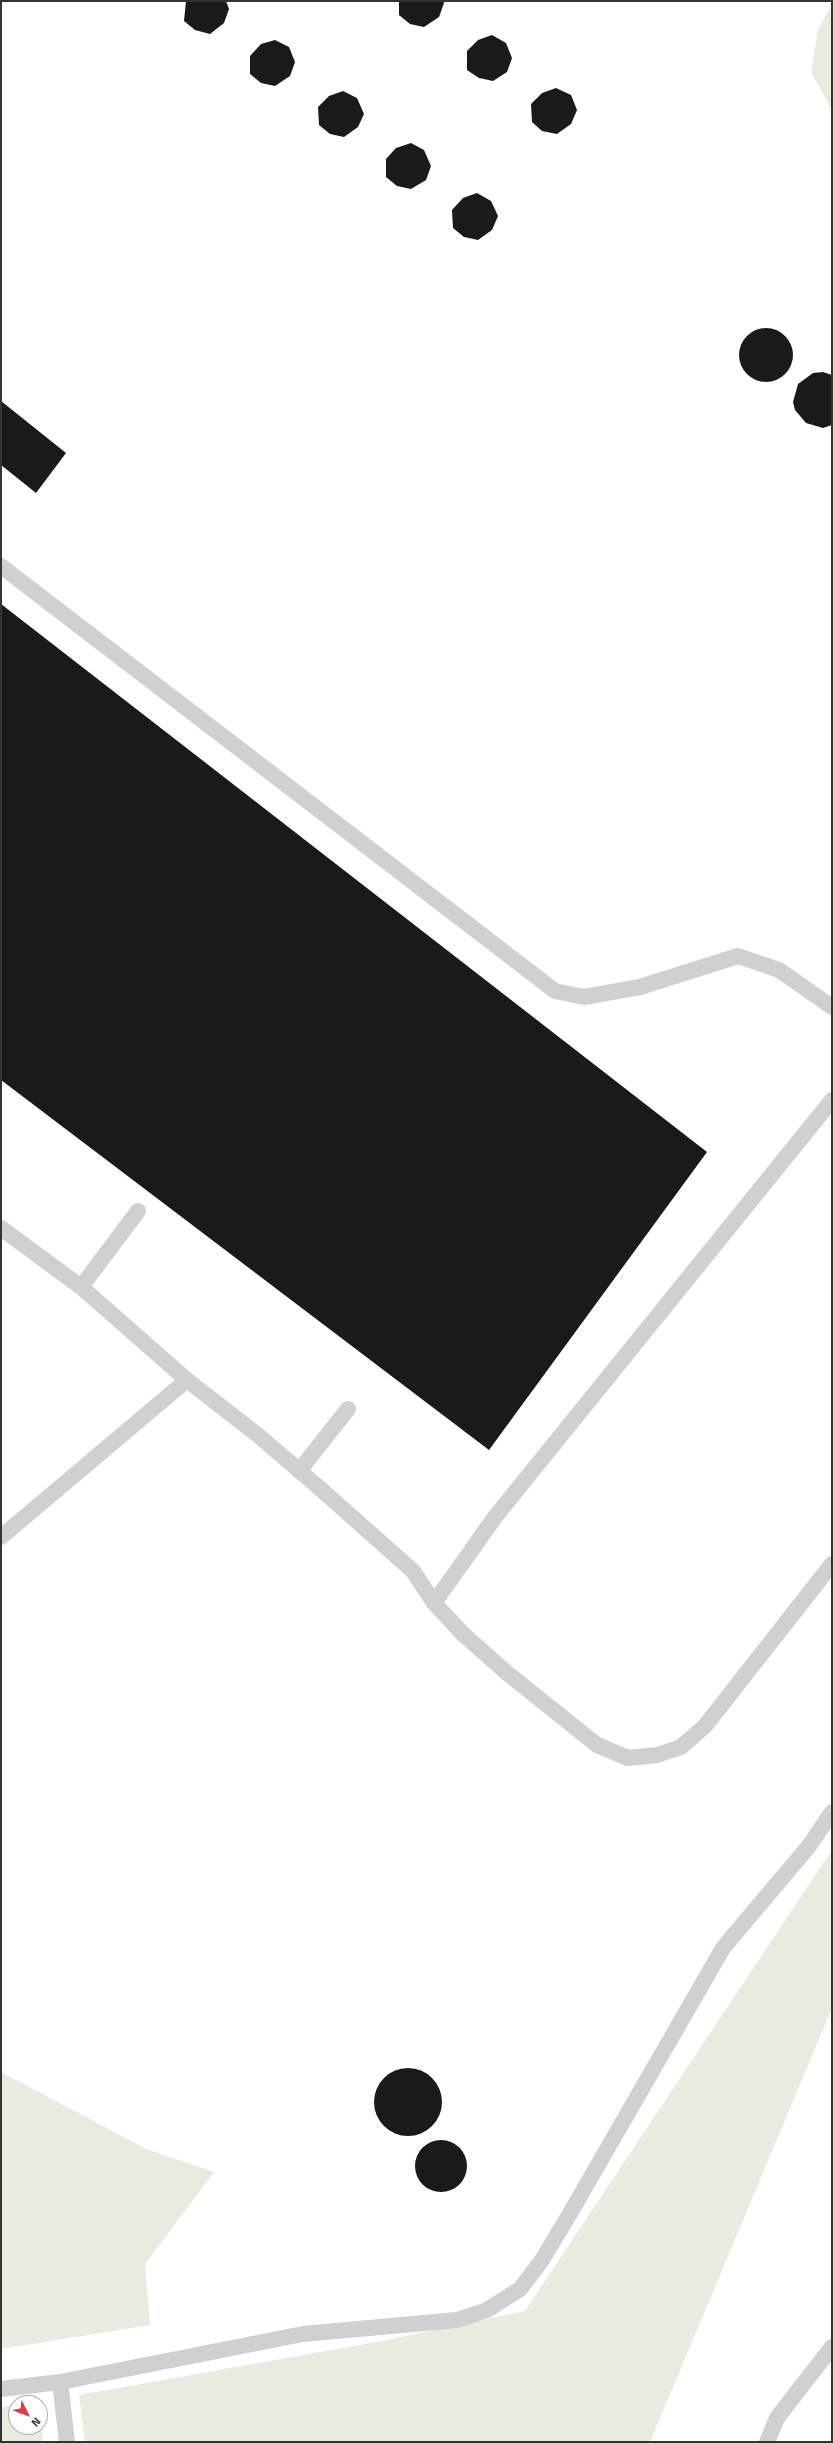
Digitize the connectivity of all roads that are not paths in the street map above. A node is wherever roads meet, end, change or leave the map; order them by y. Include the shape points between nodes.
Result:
1 (1, 566) edge
2 (832, 1007) edge
3 (832, 1100) edge
4 (138, 1211) dead end
5 (1, 1228) edge
6 (81, 1287) junction
7 (187, 1380) junction
8 (348, 1410) dead end
9 (299, 1471) junction
10 (1, 1537) edge
11 (832, 1564) edge
12 (434, 1603) junction
13 (832, 1812) edge
14 (832, 2347) edge
15 (60, 2382) junction
16 (1, 2389) edge
17 (68, 2442) edge
18 (767, 2442) edge

1 - 2 lane via 554,991 584,997 640,987 738,956 779,970
3 - 12 lane via 495,1517
4 - 6 lane
5 - 6 lane
6 - 7 lane
7 - 9 lane
7 - 10 lane
8 - 9 lane
9 - 12 lane via 413,1571
11 - 12 lane via 705,1726 681,1747 657,1755 628,1758 597,1745 507,1673 463,1634
13 - 15 lane via 808,1846 723,1948 572,2210 542,2260 520,2289 487,2310 457,2320 303,2334
14 - 18 lane via 777,2418
15 - 16 lane
15 - 17 lane

